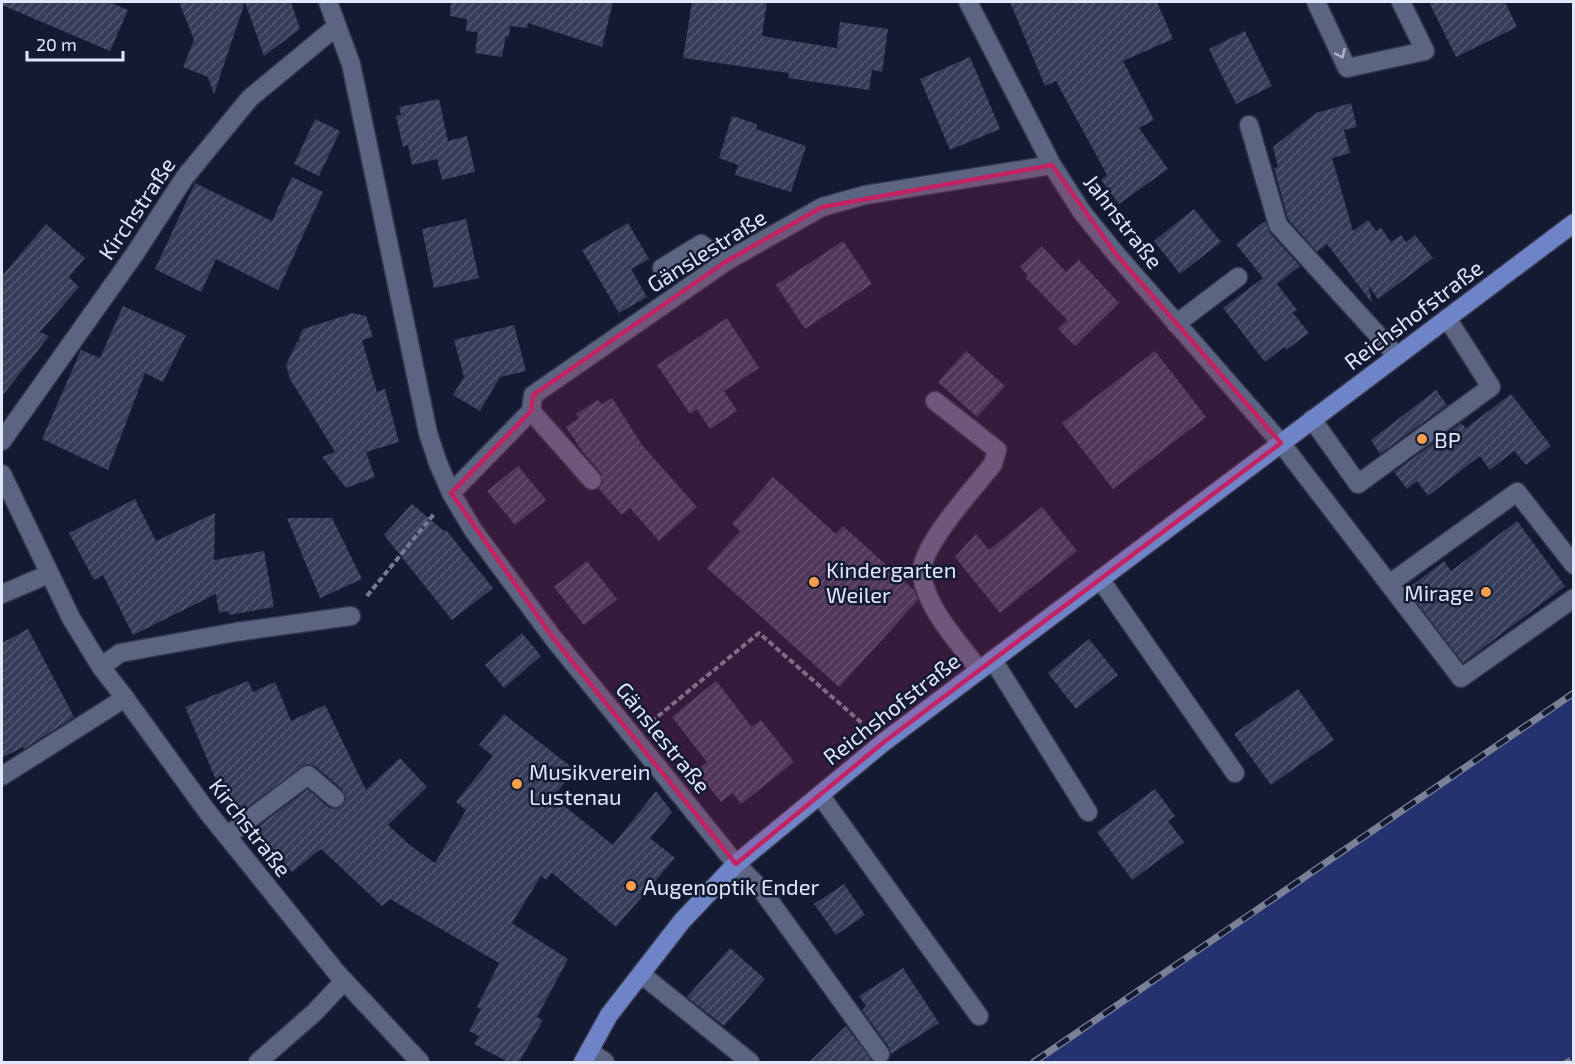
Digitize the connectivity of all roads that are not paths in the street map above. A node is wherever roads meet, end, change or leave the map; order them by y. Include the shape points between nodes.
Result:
1 (328, 2) edge
2 (968, 2) edge
3 (1316, 2) edge
4 (1401, 2) edge
5 (338, 26) junction
6 (1249, 125) dead end
7 (1052, 165) junction
8 (1574, 223) edge
9 (725, 262) junction
10 (662, 268) dead end
11 (1238, 277) dead end
12 (1447, 318) junction
13 (1176, 324) junction
14 (1397, 356) junction
15 (935, 401) dead end
16 (531, 411) junction
17 (1312, 419) junction
18 (2, 441) edge
19 (1281, 443) junction
20 (2, 474) edge
21 (592, 480) dead end
22 (451, 493) junction
23 (1574, 565) edge
24 (49, 574) junction
25 (1100, 579) junction
26 (1389, 584) junction
27 (2, 594) edge
28 (1574, 598) edge
29 (351, 616) road end
30 (986, 665) junction
31 (100, 667) junction
32 (125, 698) junction
33 (1235, 773) dead end
34 (2, 776) edge
35 (820, 795) junction
36 (335, 798) dead end
37 (1088, 812) dead end
38 (227, 836) junction
39 (736, 864) junction
40 (641, 974) junction
41 (344, 981) junction
42 (979, 1016) dead end
43 (880, 1054) dead end
44 (586, 1057) edge
45 (258, 1062) edge
46 (420, 1062) edge
47 (605, 1062) edge
48 (750, 1062) edge

1 - 5 street, Gänslestraße
2 - 7 street, Jahnstraße
3 -> 4 street via 1347,68 1425,51
5 - 18 street, Kirchstraße via 250,98 185,177
5 - 22 street, Gänslestraße via 351,64 428,433
6 - 14 street via 1278,225
7 - 9 street, Gänslestraße via 865,195 822,207
7 - 13 street, Jahnstraße via 1082,212
8 - 12 main road, Reichshofstraße
9 - 10 street via 701,244
9 - 16 street, Gänslestraße via 533,395
11 - 13 street
12 - 14 main road, Reichshofstraße
12 - 17 street via 1491,387 1358,483
13 - 19 street, Jahnstraße
14 - 17 main road, Reichshofstraße
15 - 30 street via 997,450 993,464 931,543 921,574 933,607
16 - 21 street
16 - 22 street, Gänslestraße
17 - 19 main road, Reichshofstraße
19 - 25 main road, Reichshofstraße
19 - 26 street
20 - 24 street, Kirchstraße
22 - 39 street, Gänslestraße via 473,530 553,638
23 - 26 street via 1517,492
24 - 27 street
24 - 31 street, Kirchstraße
25 - 30 main road, Reichshofstraße
25 - 33 street
26 - 28 street via 1461,678
29 - 31 street via 120,653
30 - 35 main road, Reichshofstraße
30 - 37 street
31 - 32 street, Kirchstraße
32 - 34 street
32 - 38 street, Kirchstraße
35 - 39 main road, Reichshofstraße
35 - 42 street
36 - 38 street via 308,775
38 - 41 street, Kirchstraße
39 - 40 main road, Reichshofstraße via 682,921
39 - 43 street, Gänslestraße via 761,889
40 - 44 main road, Reichshofstraße via 609,1015
40 - 48 street
41 - 45 street
41 - 46 street, Kirchstraße
44 - 47 street

